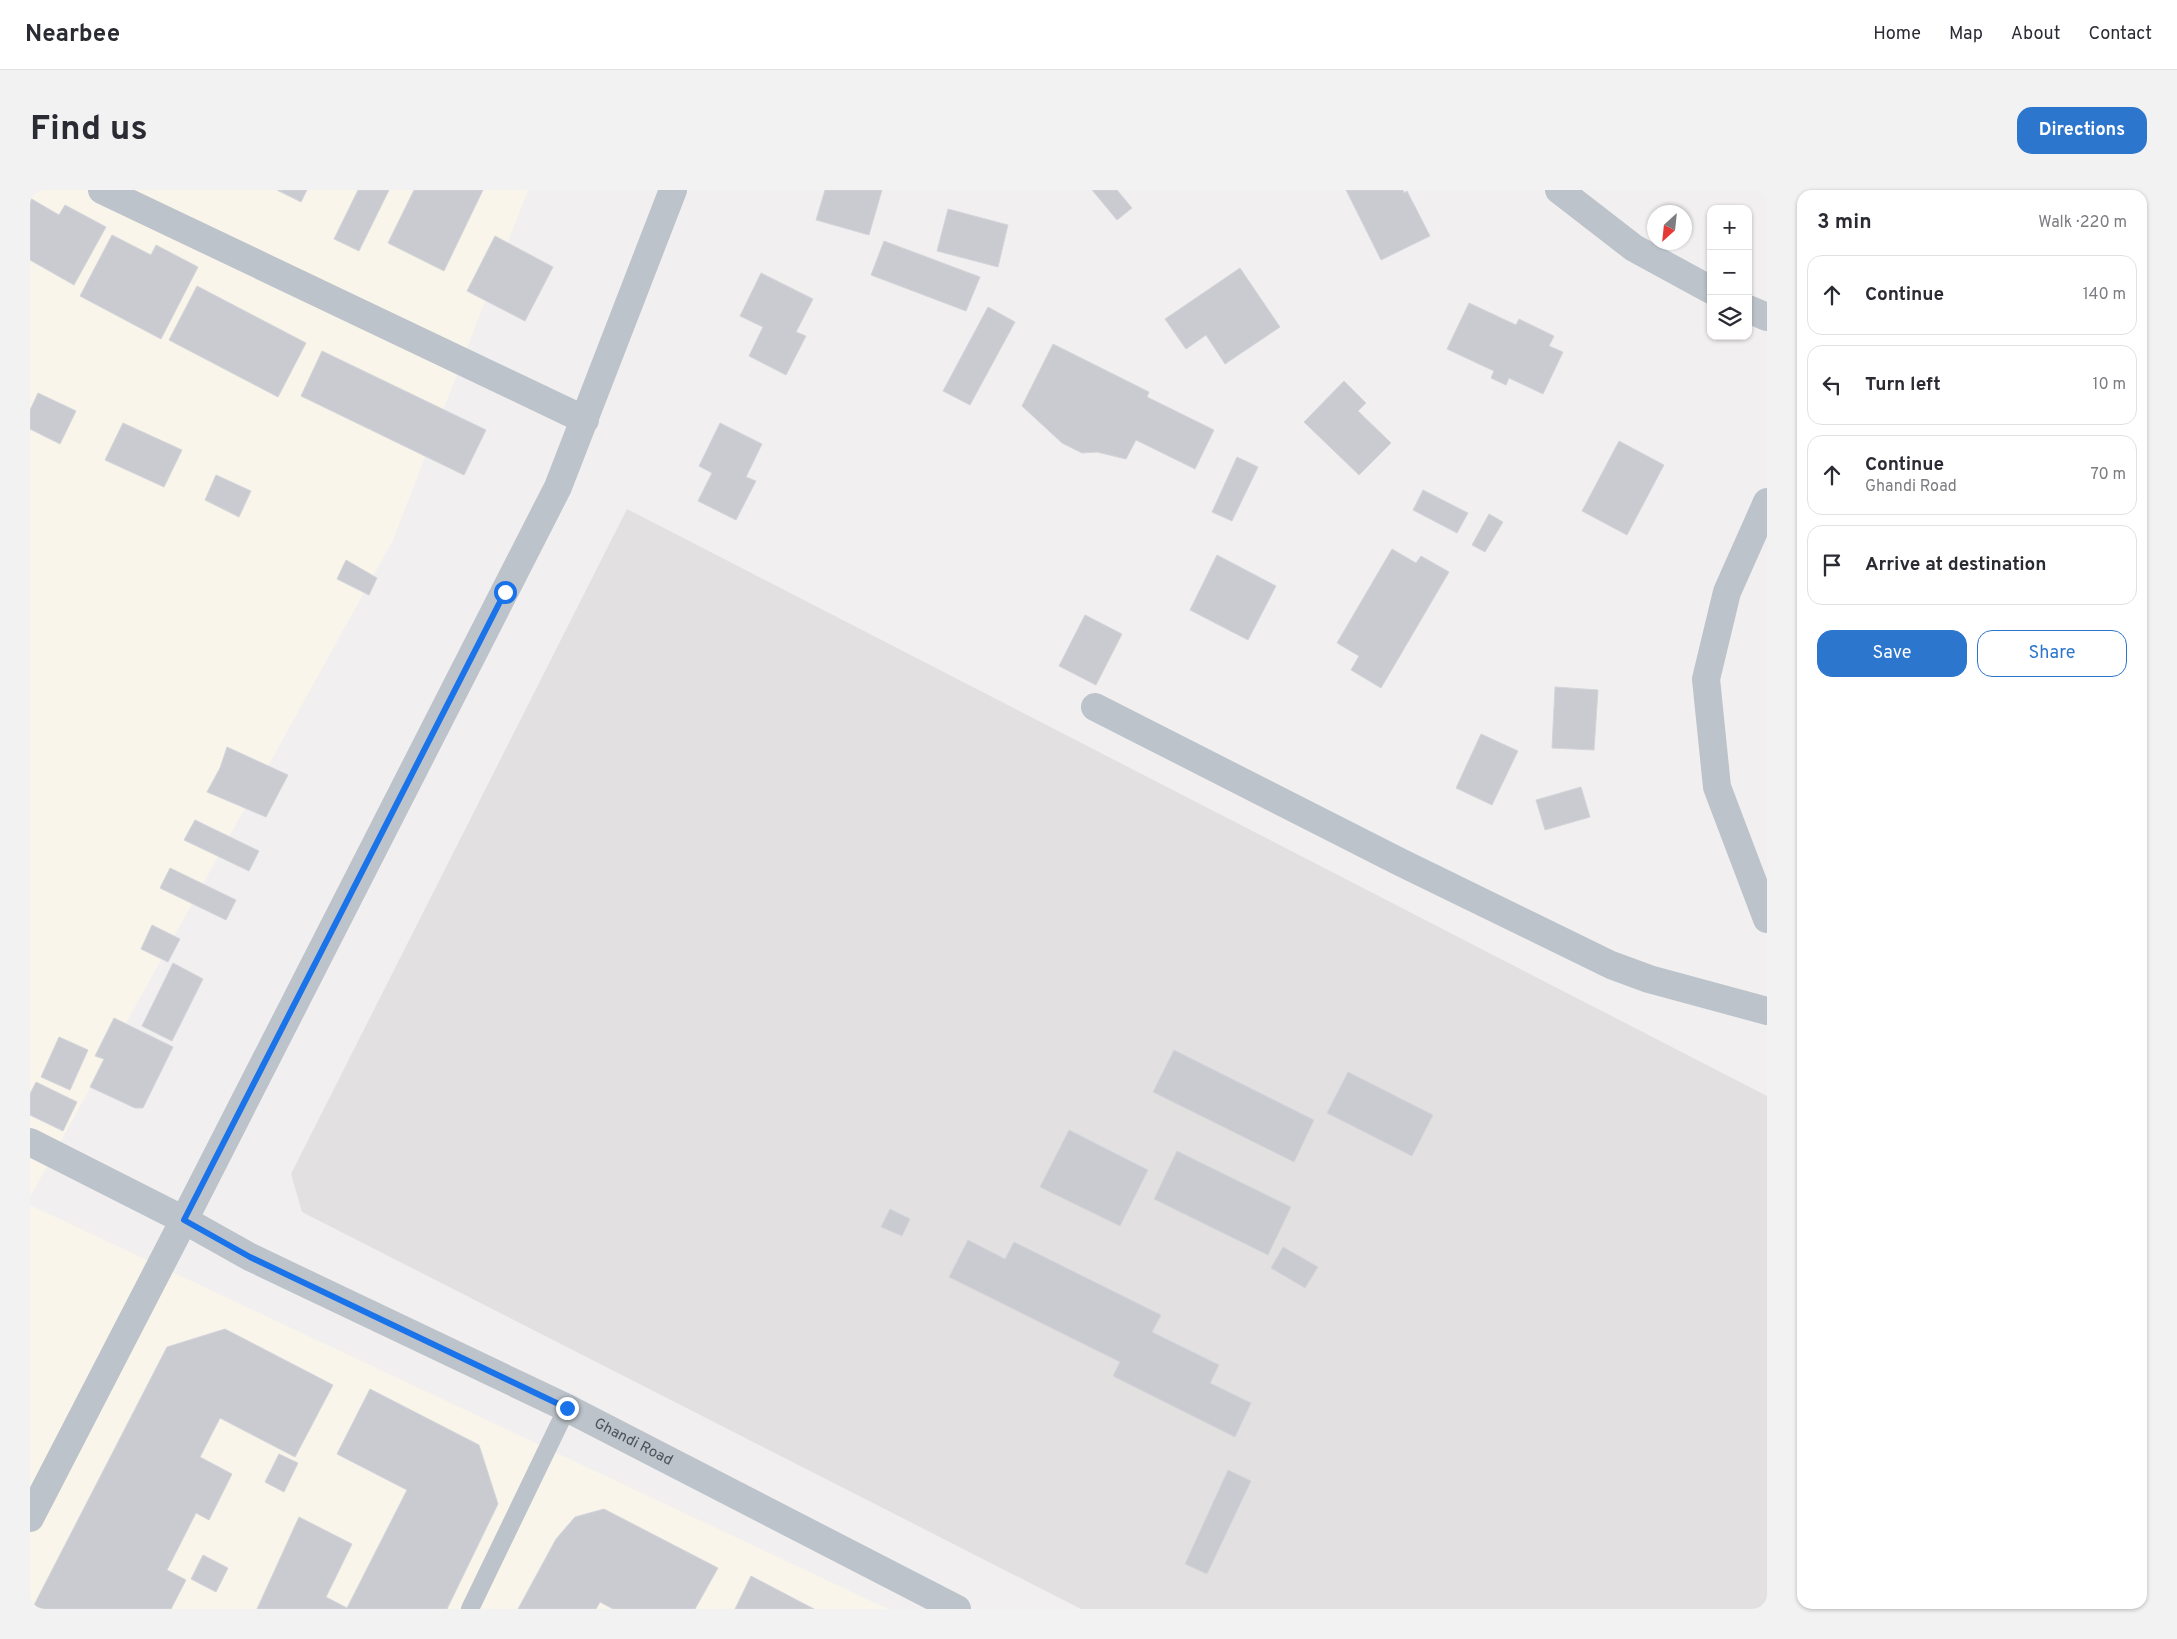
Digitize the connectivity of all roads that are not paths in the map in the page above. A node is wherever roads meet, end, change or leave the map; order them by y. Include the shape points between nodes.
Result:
1 (102, 190) edge
2 (673, 190) edge
3 (1559, 190) edge
4 (1707, 288) edge
5 (1752, 311) edge
6 (1767, 317) edge
7 (585, 420) junction
8 (1767, 502) edge
9 (1095, 707) dead end
10 (1767, 919) edge
11 (1767, 1011) edge
12 (30, 1142) edge
13 (184, 1220) junction
14 (567, 1408) junction
15 (30, 1518) edge
16 (470, 1609) edge
17 (957, 1609) edge

1 - 7 street
2 - 7 street
3 - 4 street via 1634,248
5 - 6 street
7 - 13 street via 553,496
8 - 10 street via 1727,592 1706,679 1717,788
9 - 11 street via 1611,965 1649,979
12 - 13 street, Ghandi Road
13 - 14 street, Ghandi Road via 250,1257
13 - 15 street
14 - 16 lane
14 - 17 street, Ghandi Road

